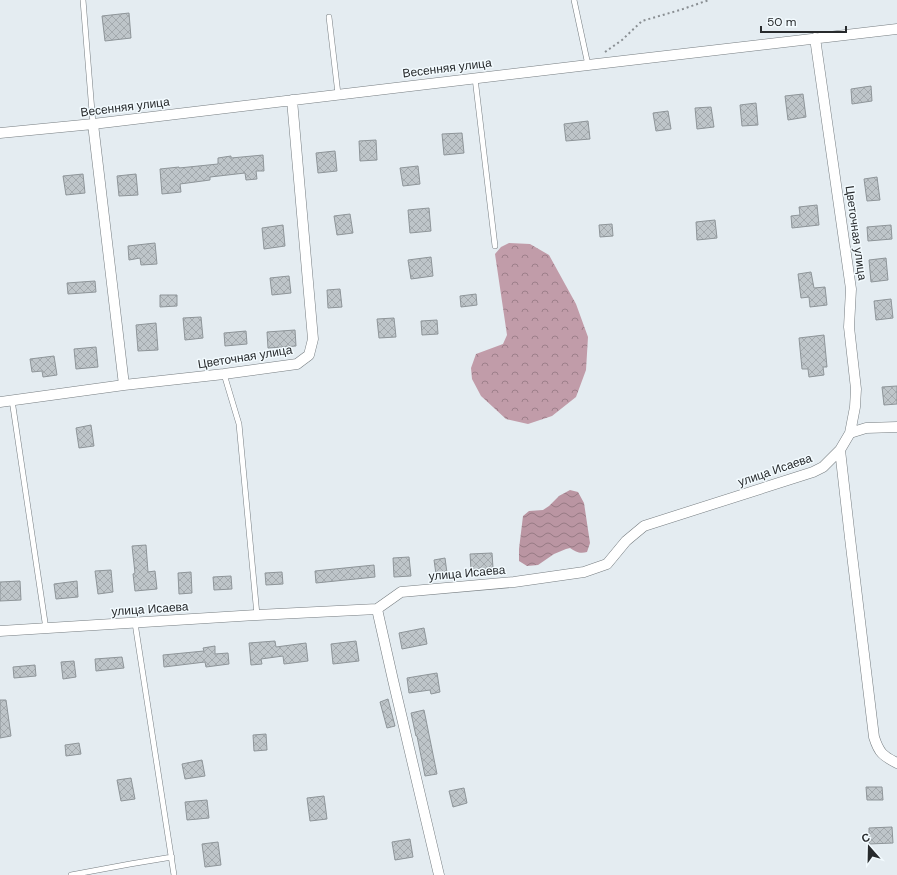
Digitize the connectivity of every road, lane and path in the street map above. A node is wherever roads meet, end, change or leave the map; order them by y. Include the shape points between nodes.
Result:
1 (83, 0) edge
2 (574, 0) edge
3 (710, 0) edge
4 (329, 17) dead end
5 (897, 29) edge
6 (815, 38) junction
7 (605, 52) dead end
8 (588, 65) junction
9 (475, 78) junction
10 (338, 94) junction
11 (292, 100) junction
12 (94, 124) junction
13 (0, 134) edge
14 (495, 246) dead end
15 (224, 374) junction
16 (124, 385) junction
17 (12, 400) junction
18 (0, 402) edge
19 (897, 427) edge
20 (850, 433) junction
21 (840, 450) junction
22 (377, 609) junction
23 (257, 615) junction
24 (135, 624) junction
25 (46, 629) junction
26 (0, 632) edge
27 (897, 763) edge
28 (172, 858) junction
29 (71, 875) edge
30 (174, 875) edge
31 (439, 875) edge

1 - 12 lane
2 - 8 lane
3 - 7 path via 642,20 622,40
4 - 10 lane
5 - 6 street, Весенняя улица
6 - 8 street, Весенняя улица
6 - 20 street, Цветочная улица via 851,289 849,327 856,389
8 - 9 street, Весенняя улица
9 - 10 street, Весенняя улица
9 - 14 lane
10 - 11 street, Весенняя улица
11 - 12 street, Весенняя улица
11 - 15 street, Цветочная улица via 312,340 309,356 297,364
12 - 13 street, Весенняя улица
12 - 16 street
15 - 16 street, Цветочная улица
15 - 23 lane via 239,424
16 - 17 street, Цветочная улица
17 - 18 street, Цветочная улица
17 - 25 lane
19 - 20 street via 866,428
20 - 21 street, улица Исаева
21 - 22 street, улица Исаева via 823,467 813,472 644,526 626,540 607,564 584,572 514,582 401,592
21 - 27 street via 874,737 878,749
22 - 23 street, улица Исаева
22 - 31 street
23 - 24 street, улица Исаева
24 - 25 street, улица Исаева
24 - 28 lane
25 - 26 street, улица Исаева
28 - 29 lane
28 - 30 lane

